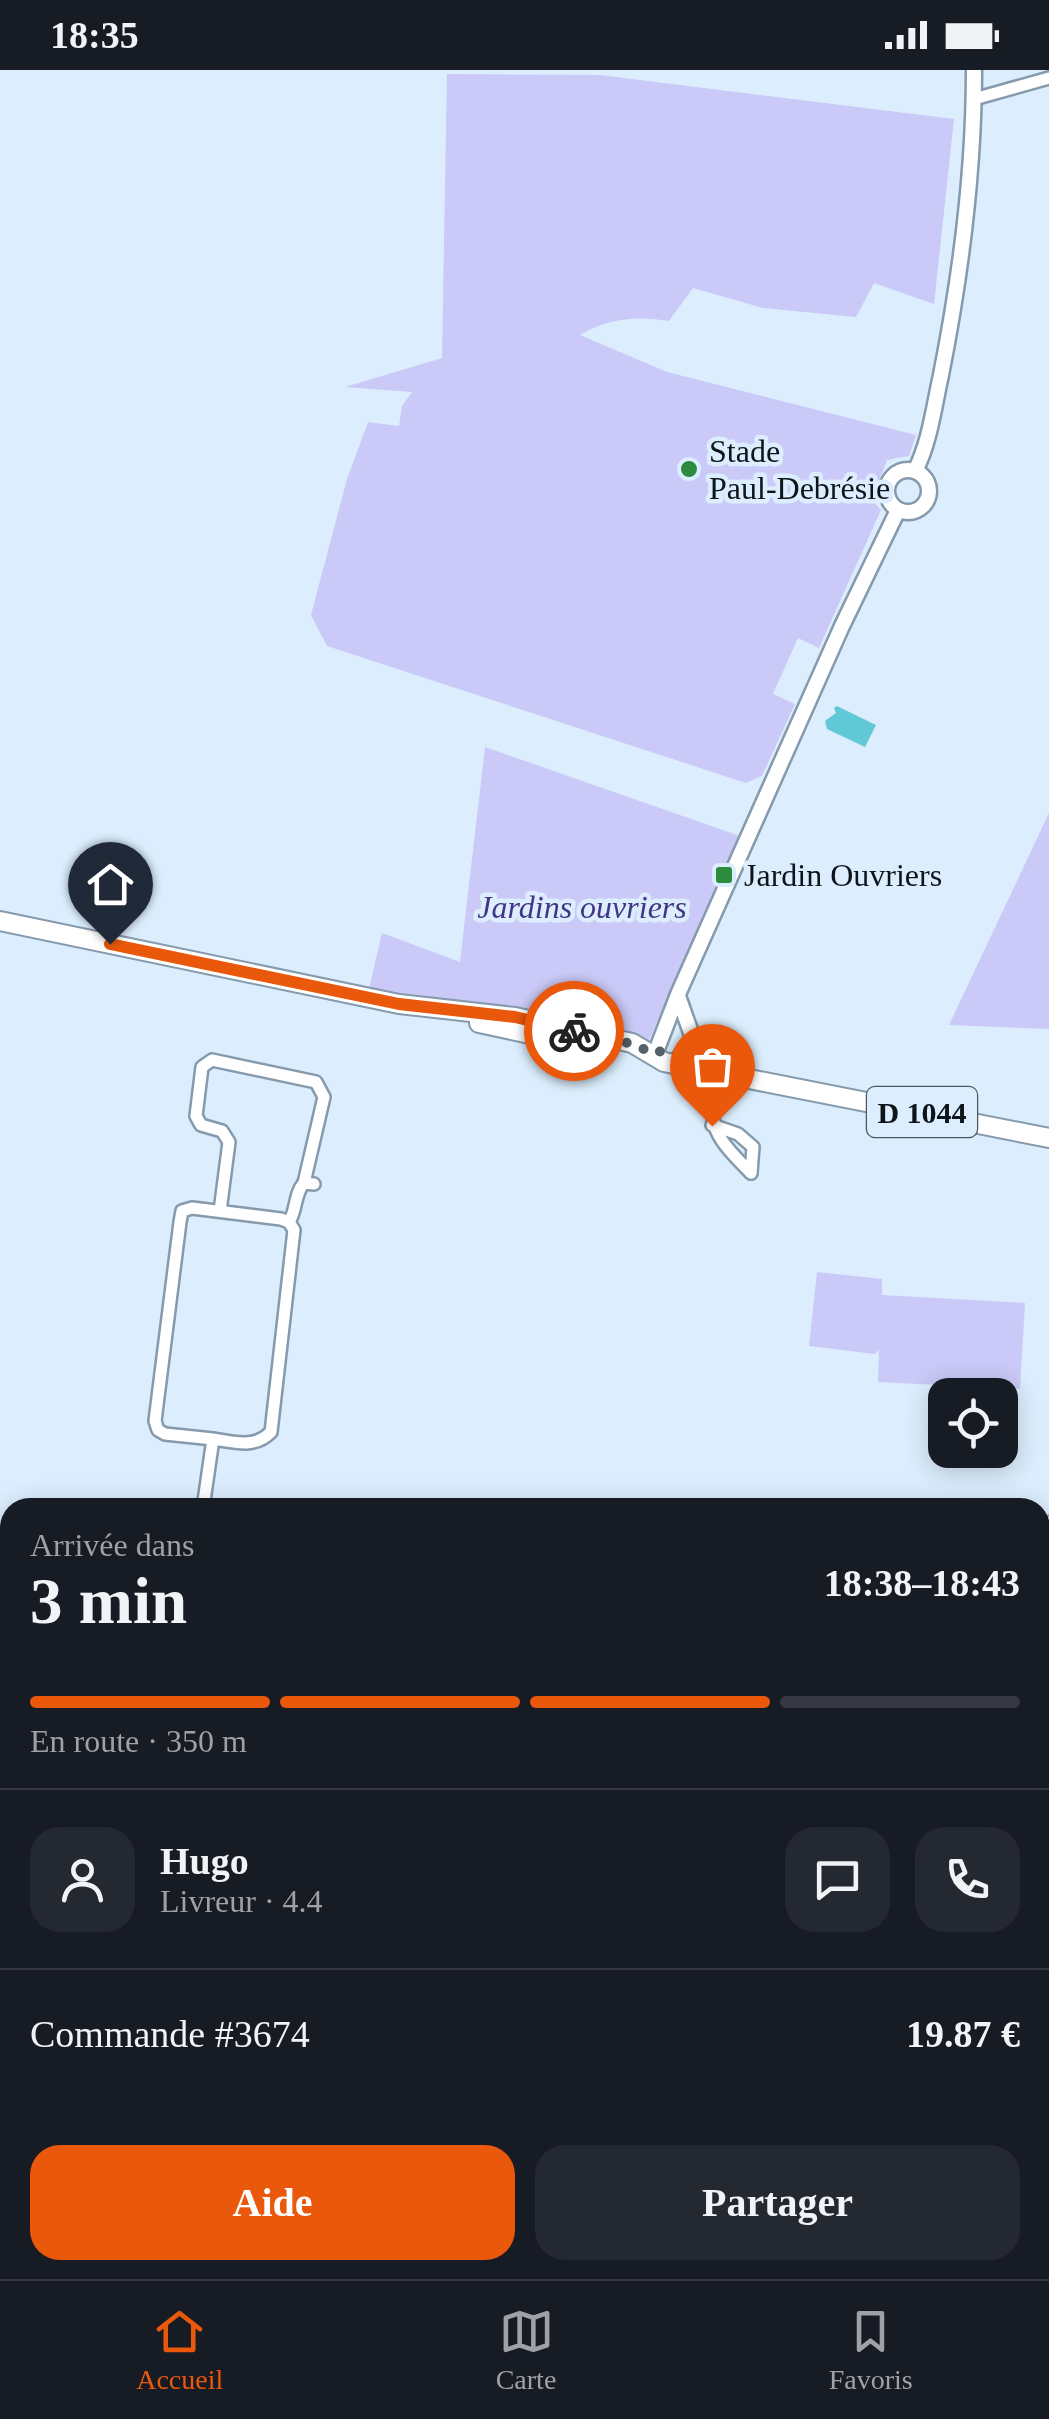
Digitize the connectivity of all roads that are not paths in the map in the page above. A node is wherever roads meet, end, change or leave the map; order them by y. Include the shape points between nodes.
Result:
1 (974, 70) edge
2 (1049, 78) edge
3 (974, 99) junction
4 (915, 471) junction
5 (898, 510) junction
6 (0, 921) edge
7 (678, 996) junction
8 (655, 1054) junction
9 (700, 1058) junction
10 (719, 1068) junction
11 (712, 1126) dead end
12 (1049, 1138) edge
13 (220, 1211) junction
14 (289, 1222) junction
15 (213, 1439) junction
16 (205, 1498) edge

1 - 3 street
2 - 3 street
3 - 4 street via 953,314
4 - 5 street via 897,472 888,482 889,500
4 - 5 street via 926,480 927,499 918,509
5 - 7 street
6 - 8 main road, D 1044 via 410,1006 515,1017
7 - 8 street
7 - 9 street
8 - 9 main road, D 1044
8 - 10 main road, D 1044 via 664,1062
9 - 10 main road, D 1044
10 - 11 street
10 - 12 main road, D 1044
13 - 14 street
13 - 14 street via 229,1142 222,1130 201,1125 196,1116 202,1067 212,1060 316,1082 323,1090 309,1184 298,1189
13 - 15 street via 182,1211 155,1420 165,1434
14 - 15 street via 294,1230 271,1432 252,1444
15 - 16 street

